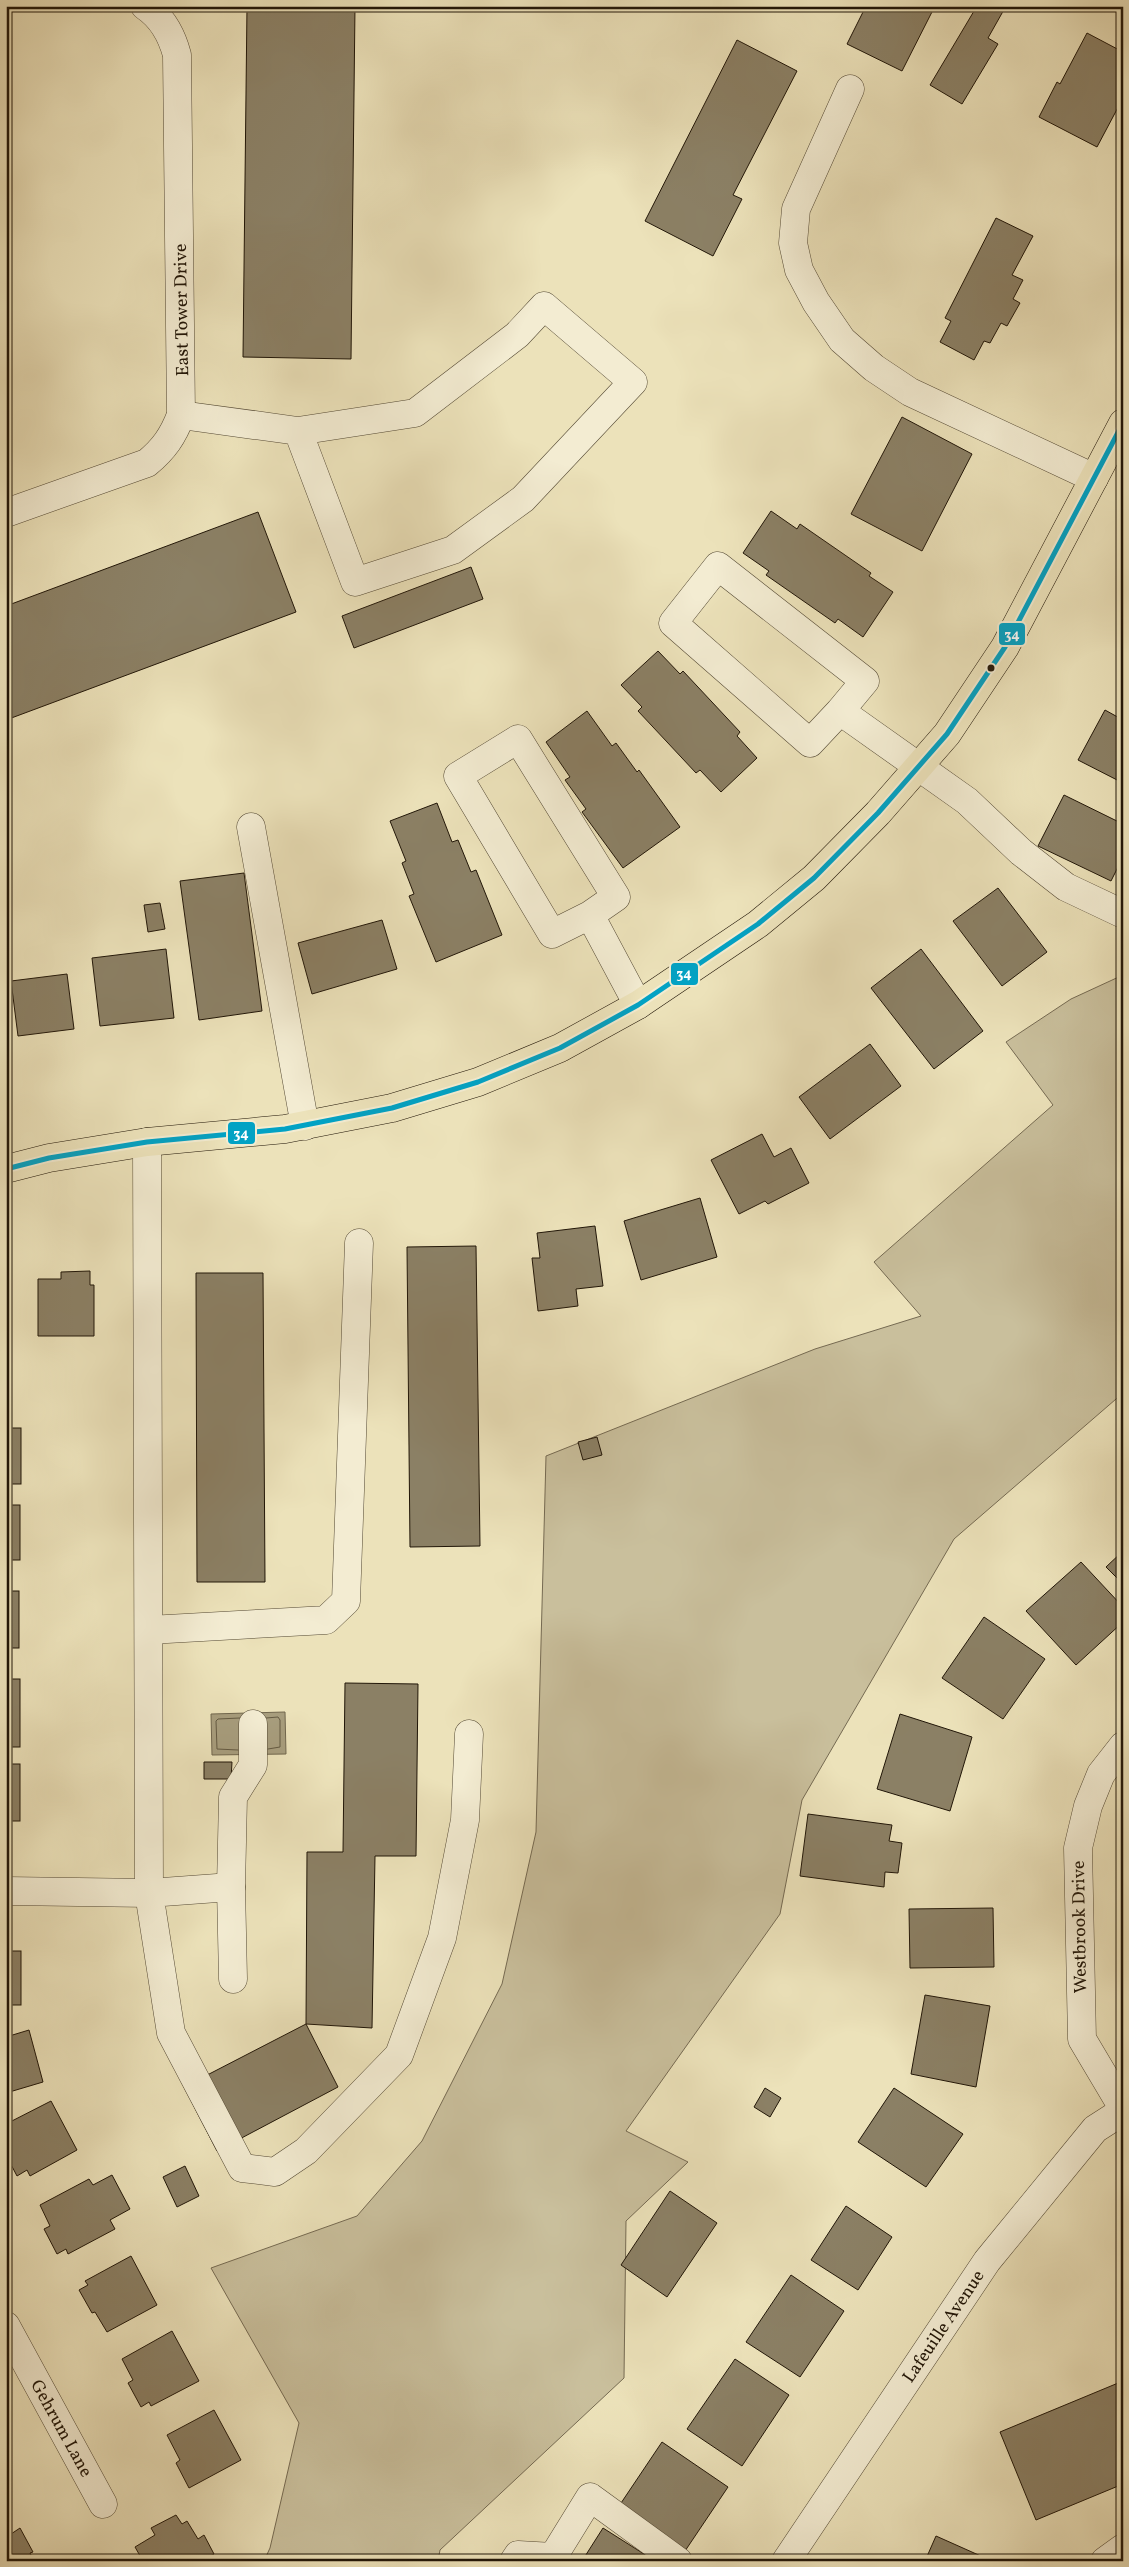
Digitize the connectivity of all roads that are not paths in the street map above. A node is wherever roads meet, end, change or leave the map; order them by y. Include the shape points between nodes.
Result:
1 (152, 8) edge
2 (850, 89) dead end
3 (181, 415) junction
4 (1123, 423) edge
5 (298, 431) junction
6 (1094, 478) junction
7 (6, 514) edge
8 (840, 711) junction
9 (918, 768) junction
10 (251, 827) dead end
11 (1123, 914) edge
12 (590, 915) junction
13 (638, 1005) junction
14 (306, 1126) junction
15 (147, 1142) junction
16 (6, 1169) edge
17 (359, 1243) dead end
18 (149, 1630) junction
19 (253, 1724) dead end
20 (469, 1734) dead end
21 (1123, 1746) edge
22 (231, 1887) junction
23 (6, 1892) edge
24 (149, 1893) junction
25 (233, 1979) dead end
26 (1123, 2110) edge
27 (6, 2326) edge
28 (103, 2504) dead end
29 (1123, 2548) edge
30 (514, 2561) edge
31 (678, 2561) edge
32 (786, 2561) edge
33 (1105, 2561) edge

1 - 3 street, East Tower Drive via 172,36 177,55
2 - 6 street via 796,209 793,243 800,270 816,302 842,340 874,368 910,392
3 - 5 street
3 - 7 street, East Tower Drive via 174,434 147,463
4 - 6 main road
5 - 5 street via 415,413 517,335 544,306 633,382 523,499 453,550 355,582
6 - 9 main road via 1005,647 946,734
8 - 8 street via 810,743 674,623 718,566 865,681
8 - 9 street
9 - 11 street via 967,801 1021,852 1066,887
9 - 13 main road via 814,878 758,924
10 - 14 street
12 - 12 street via 552,934 458,776 518,739 616,897
12 - 13 street
13 - 14 main road via 560,1048 478,1082 392,1108
14 - 15 main road
15 - 16 main road via 49,1158
15 - 18 street
17 - 18 street via 346,1601 326,1620
18 - 24 street
19 - 22 street via 253,1766 233,1797
20 - 24 street via 465,1820 442,1938 400,2055 306,2151 275,2172 242,2168 171,2033
21 - 26 street, Westbrook Drive via 1101,1774 1088,1806 1078,1848 1082,2039
22 - 24 street
22 - 25 street
23 - 24 street
26 - 32 street, Lafeuille Avenue via 1095,2129 987,2260
27 - 28 street, Gehrum Lane
29 - 33 street
30 - 31 street via 518,2555 553,2557 590,2498

